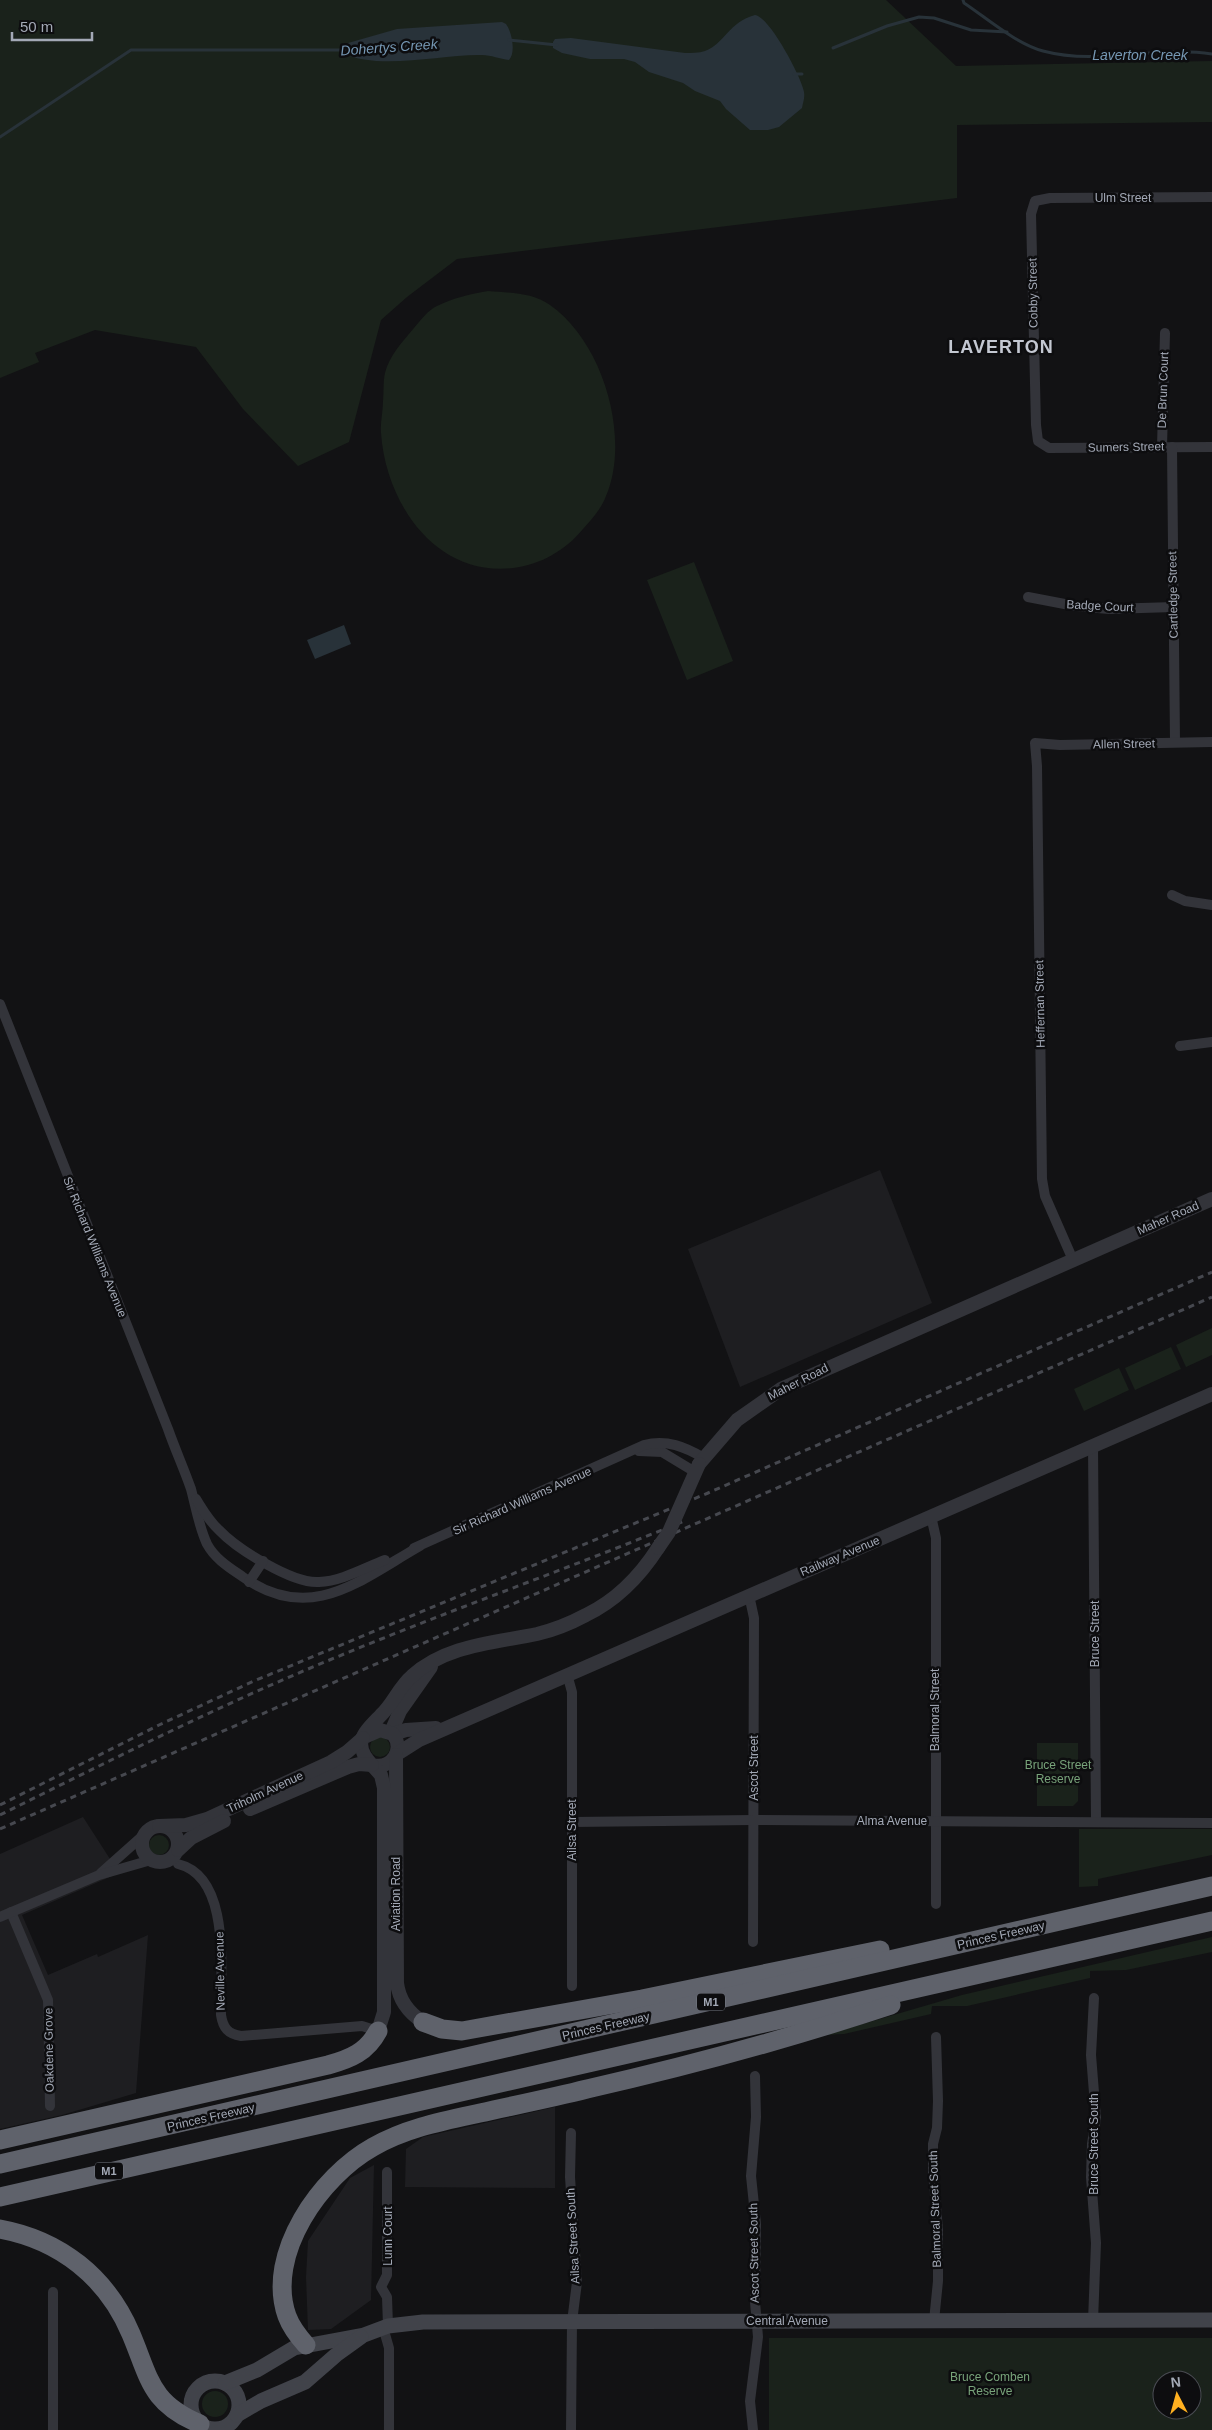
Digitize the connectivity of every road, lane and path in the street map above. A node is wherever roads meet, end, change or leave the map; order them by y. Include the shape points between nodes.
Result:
1 (1212, 198) edge
2 (1035, 202) joint
3 (1165, 332) dead end
4 (1041, 444) joint
5 (1167, 447) junction
6 (1212, 447) edge
7 (1028, 597) dead end
8 (1174, 607) junction
9 (1174, 742) junction
10 (1212, 742) edge
11 (1035, 743) joint
12 (1172, 895) dead end
13 (1212, 905) edge
14 (0, 1004) edge
15 (1212, 1042) edge
16 (1180, 1046) dead end
17 (1212, 1199) edge
18 (1073, 1260) junction
19 (1212, 1394) edge
20 (1093, 1445) junction
21 (624, 1455) junction
22 (697, 1466) junction
23 (191, 1490) junction
24 (931, 1516) junction
25 (420, 1546) junction
26 (263, 1560) junction
27 (249, 1582) junction
28 (749, 1594) junction
29 (435, 1662) junction
30 (567, 1674) junction
31 (468, 1719) junction
32 (392, 1733) junction
33 (363, 1738) junction
34 (396, 1755) junction
35 (373, 1766) junction
36 (753, 1820) junction
37 (935, 1821) junction
38 (572, 1822) junction
39 (1096, 1822) junction
40 (1212, 1823) edge
41 (153, 1829) junction
42 (391, 1850) junction
43 (177, 1856) junction
44 (151, 1860) junction
45 (99, 1875) junction
46 (1212, 1886) edge
47 (1155, 1899) junction
48 (936, 1904) dead end
49 (11, 1912) junction
50 (0, 1917) edge
51 (1212, 1921) edge
52 (753, 1942) dead end
53 (396, 1950) junction
54 (383, 1957) junction
55 (985, 1973) junction
56 (572, 1986) dead end
57 (1094, 1998) dead end
58 (424, 2022) joint
59 (378, 2030) junction
60 (936, 2037) dead end
61 (755, 2076) dead end
62 (50, 2106) dead end
63 (571, 2133) dead end
64 (0, 2140) edge
65 (0, 2164) edge
66 (387, 2172) dead end
67 (0, 2197) edge
68 (0, 2228) edge
69 (53, 2292) dead end
70 (1212, 2320) edge
71 (758, 2321) junction
72 (934, 2321) junction
73 (1093, 2321) junction
74 (572, 2322) junction
75 (385, 2327) junction
76 (364, 2335) junction
77 (306, 2345) junction
78 (309, 2380) junction
79 (225, 2383) junction
80 (235, 2421) edge
81 (202, 2426) edge
82 (53, 2430) edge
83 (389, 2430) edge
84 (572, 2430) edge
85 (753, 2430) edge

1 - 2 street, Ulm Street via 1050,198
2 - 4 street, Cobby Street via 1032,214 1036,425
3 - 5 street, De Brun Court
4 - 5 street, Sumers Street via 1049,448
5 - 6 street, Sumers Street
5 - 8 street, Cartledge Street
7 - 8 street, Badge Court via 1109,609
8 - 9 street, Cartledge Street
9 - 10 street, Allen Street
9 - 11 street, Allen Street
11 - 18 street, Heffernan Street via 1038,766 1042,1179 1045,1196
12 - 13 street via 1185,901
14 - 23 street, Sir Richard Williams Avenue
15 - 16 street
17 - 18 street, Maher Road
18 - 22 street, Maher Road via 781,1389 737,1420
19 - 20 street, Railway Avenue
20 - 24 street, Railway Avenue
20 - 39 street, Bruce Street
21 - 22 street, Sir Richard Williams Avenue via 641,1451 662,1452
21 - 22 street, Sir Richard Williams Avenue via 644,1445 664,1442 679,1446
21 - 25 street, Sir Richard Williams Avenue
22 - 29 street, Maher Road, bridge via 671,1527 643,1570 627,1587 587,1615 550,1631 464,1648
23 - 26 street, Sir Richard Williams Avenue via 216,1528
23 - 27 street, Sir Richard Williams Avenue via 210,1549
24 - 28 street, Railway Avenue
24 - 37 street, Balmoral Street via 936,1538
25 - 26 street, Sir Richard Williams Avenue via 324,1582 301,1580
25 - 27 street, Sir Richard Williams Avenue via 322,1598 294,1598
26 - 27 street
28 - 30 street, Railway Avenue
28 - 36 street, Ascot Street via 754,1618
29 - 32 street, Maher Road via 400,1711
29 - 33 street, Maher Road via 408,1680 384,1713 367,1728
30 - 31 street, Railway Avenue
30 - 38 street, Ailsa Street via 572,1692
31 - 32 street, Railway Avenue via 434,1728
31 - 34 street, Railway Avenue via 419,1740
32 - 33 street via 380,1730
32 - 34 street via 397,1741
33 - 35 street via 362,1753
33 - 41 street, Triholm Avenue via 331,1762 216,1815 186,1825
34 - 35 street via 387,1765
34 - 42 street, Aviation Road
35 - 42 street, Aviation Road via 379,1771 384,1784
35 - 43 street, Triholm Avenue via 352,1766 206,1829
36 - 37 street, Alma Avenue
36 - 38 street, Alma Avenue
36 - 52 street, Ascot Street
37 - 39 street, Alma Avenue
37 - 48 street, Balmoral Street
38 - 56 street, Ailsa Street
39 - 40 street, Alma Avenue
41 - 43 street via 165,1827 175,1833 179,1844
41 - 44 street via 142,1845
41 - 45 street
42 - 53 street, Aviation Road
42 - 54 street, Aviation Road
43 - 44 street, Triholm Avenue via 165,1862
43 - 59 street, Neville Avenue via 203,1881 218,1913 221,2015 225,2029 241,2036 362,2026
44 - 45 street
45 - 49 street
46 - 47 highway, Princes Freeway / M1
47 - 58 highway via 462,2031 442,2029
47 - 65 highway, Princes Freeway / M1
49 - 50 street
49 - 62 street, Oakdene Grove via 48,2000
51 - 55 highway, M1
53 - 54 street
53 - 58 street, Aviation Road via 400,1997
54 - 59 street, Aviation Road via 384,2012
55 - 67 highway, M1
55 - 77 highway via 823,2027 642,2076 421,2127 372,2147 331,2179 294,2236 282,2297 289,2321
57 - 73 street, Bruce Street South via 1091,2055 1096,2118 1091,2168 1096,2243
59 - 64 highway via 362,2052 334,2064
60 - 72 street, Balmoral Street South via 938,2101 933,2172 938,2281
61 - 71 street, Ascot Street South via 756,2117 751,2176 756,2224 755,2302
63 - 74 street, Ailsa Street South via 570,2177 577,2282
66 - 75 street, Lunn Court via 388,2275 381,2287 387,2296
68 - 81 highway via 49,2243 91,2273 124,2319 158,2395 179,2414
69 - 82 street
70 - 73 main road, Central Avenue
71 - 72 main road, Central Avenue
71 - 74 main road, Central Avenue
71 - 85 street, Ascot Street South via 750,2401
72 - 73 main road, Central Avenue
74 - 75 main road, Central Avenue via 423,2322
74 - 84 street, Ailsa Street South
75 - 76 main road, Central Avenue
75 - 83 street
76 - 77 main road, Central Avenue
76 - 78 main road, Central Avenue
77 - 78 main road via 314,2365
77 - 79 main road, Central Avenue via 287,2351 257,2370
78 - 80 main road, Central Avenue
79 - 80 main road via 238,2397
79 - 81 main road via 206,2383 194,2394 192,2411
80 - 81 main road via 220,2428

